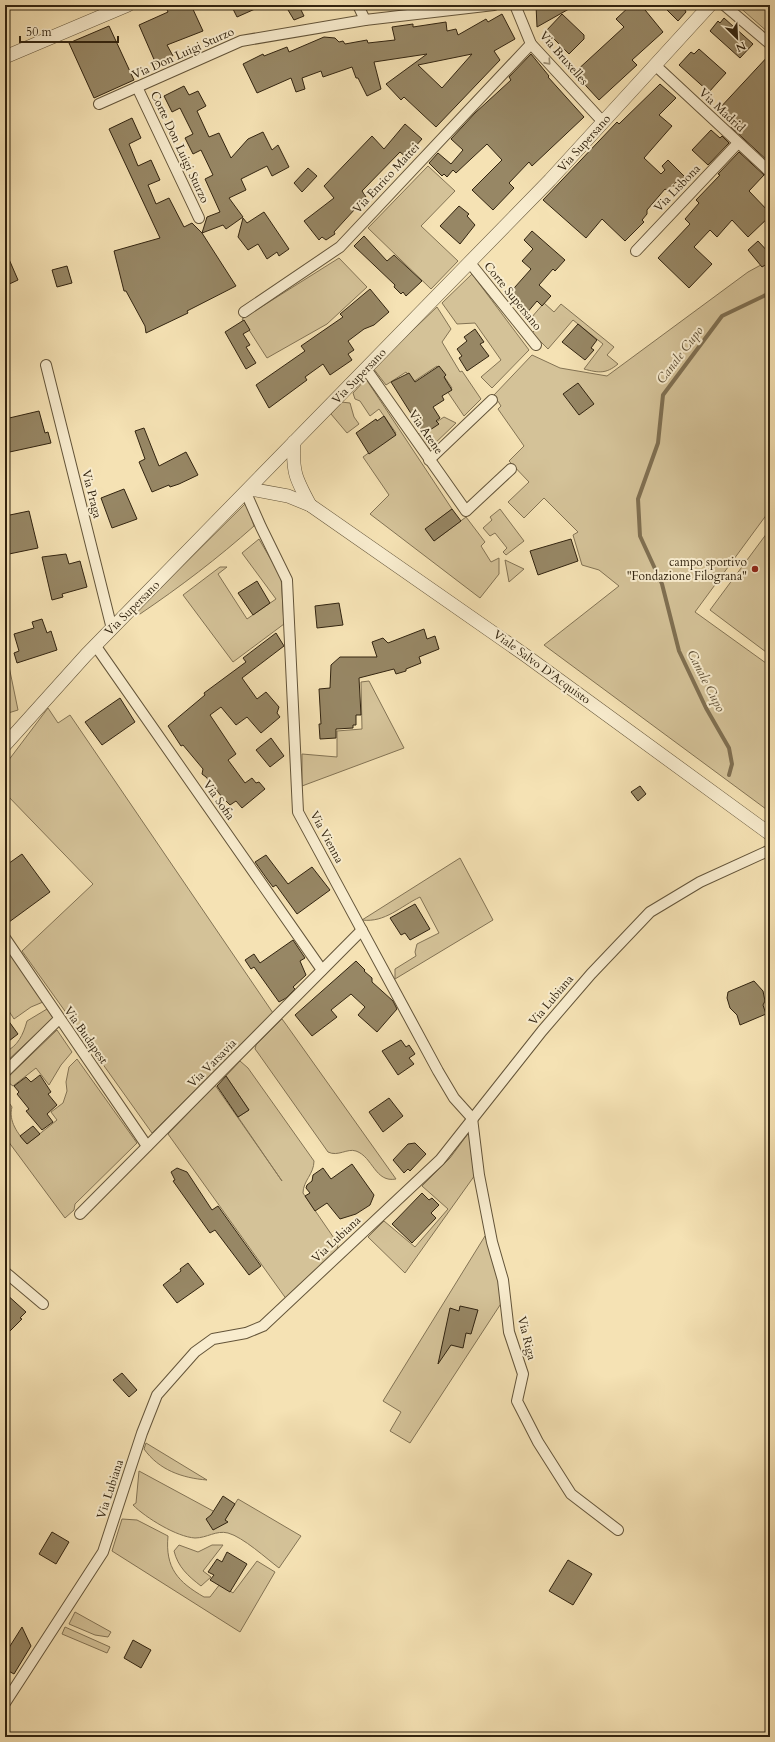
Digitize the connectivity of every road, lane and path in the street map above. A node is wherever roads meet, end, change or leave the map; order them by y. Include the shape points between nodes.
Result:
1 (128, 5) edge
2 (358, 5) edge
3 (494, 5) edge
4 (515, 5) edge
5 (710, 5) edge
6 (724, 5) edge
7 (365, 20) junction
8 (531, 44) junction
9 (770, 44) edge
10 (5, 57) edge
11 (656, 66) junction
12 (137, 87) junction
13 (99, 104) dead end
14 (603, 122) junction
15 (738, 143) junction
16 (770, 172) edge
17 (199, 218) dead end
18 (636, 251) dead end
19 (470, 263) junction
20 (244, 312) dead end
21 (536, 345) dead end
22 (46, 365) dead end
23 (366, 368) junction
24 (492, 400) dead end
25 (294, 442) junction
26 (429, 460) junction
27 (511, 469) dead end
28 (248, 491) junction
29 (310, 505) junction
30 (112, 629) junction
31 (95, 646) junction
32 (5, 745) edge
33 (770, 834) edge
34 (770, 850) edge
35 (362, 930) junction
36 (5, 938) edge
37 (322, 970) junction
38 (59, 1019) junction
39 (5, 1072) edge
40 (472, 1118) junction
41 (147, 1146) junction
42 (80, 1214) dead end
43 (5, 1272) edge
44 (43, 1304) dead end
45 (618, 1530) dead end
46 (5, 1703) edge

1 - 10 street
2 - 7 street
3 - 7 street, Via Don Luigi Sturzo
4 - 8 street, Via Bruxelles
5 - 11 street, Via Supersano
6 - 9 street
7 - 12 street, Via Don Luigi Sturzo via 241,41
8 -> 14 street, Via Bruxelles
8 - 20 street, Via Enrico Mattei via 340,246
11 - 14 street, Via Supersano
11 - 15 street, Via Madrid
12 - 13 street, Via Don Luigi Sturzo
12 - 17 street, Corte Don Luigi Sturzo
14 - 19 street, Via Supersano
15 - 16 street, Via Madrid
15 - 18 street, Via Lisbona
19 - 21 street, Corte Supersano
19 - 23 street, Via Supersano
22 - 30 street, Via Praga
23 - 25 street, Via Supersano
23 - 26 street, Via Atene
24 - 26 street
25 - 28 street, Via Supersano
25 - 29 street, Viale Salvo D'Acquisto via 295,476
26 - 27 street, Via Atene via 466,511
28 - 29 street, Viale Salvo D'Acquisto via 288,496
28 - 30 street, Via Supersano
28 - 35 street, Via Vienna via 261,528 287,580 298,812
29 - 33 street, Viale Salvo D'Acquisto via 526,655
30 - 31 street, Via Supersano
31 - 32 street, Via Supersano
31 - 37 street, Via Sofia
34 - 40 street, Via Lubiana via 700,882 650,912 591,974
35 - 37 street, Via Varsavia
35 - 40 street, Via Vienna via 438,1071 454,1098
36 - 38 street, Via Budapest
37 - 41 street, Via Varsavia
38 - 39 street
38 - 41 street, Via Budapest
40 - 45 street, Via Riga via 479,1175 492,1242 504,1280 509,1332 523,1374 517,1401 538,1442 571,1494
40 - 46 street, Via Lubiana via 440,1160 263,1326 213,1339 195,1352 157,1395 103,1552
41 - 42 street, Via Varsavia
43 - 44 street

